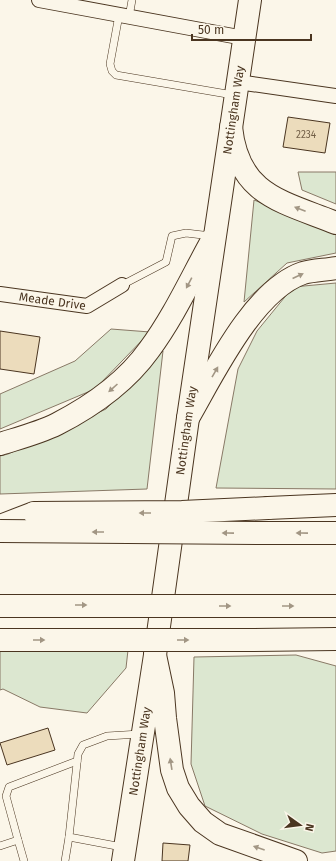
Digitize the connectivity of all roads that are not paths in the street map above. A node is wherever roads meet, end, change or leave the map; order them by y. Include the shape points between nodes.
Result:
1 (39, 0) edge
2 (132, 0) edge
3 (250, 0) edge
4 (124, 16) junction
5 (244, 38) junction
6 (237, 88) junction
7 (336, 96) edge
8 (231, 127) junction
9 (336, 223) edge
10 (214, 237) junction
11 (336, 268) edge
12 (122, 285) joint
13 (0, 294) edge
14 (188, 418) junction
15 (0, 444) edge
16 (336, 504) edge
17 (0, 526) edge
18 (0, 531) edge
19 (336, 533) edge
20 (0, 606) edge
21 (336, 606) edge
22 (312, 639) junction
23 (336, 639) edge
24 (0, 640) edge
25 (336, 648) edge
26 (155, 655) junction
27 (142, 734) junction
28 (77, 761) junction
29 (69, 837) junction
30 (18, 840) junction
31 (0, 846) edge
32 (124, 854) edge
33 (24, 861) edge
34 (65, 861) edge
35 (296, 861) edge

1 - 4 street
2 - 4 lane
3 - 5 main road, Nottingham Way
4 - 5 street
4 - 6 lane via 110,64 116,75
5 - 6 main road, Nottingham Way
6 - 7 street
6 - 8 main road, Nottingham Way
9 -> 8 main road via 273,198 256,185 237,159
8 - 10 main road, Nottingham Way
10 - 12 lane via 186,233 172,236 166,262
10 - 14 main road, Nottingham Way
10 -> 15 main road via 167,323 149,351 129,374 86,408 56,425
14 -> 11 main road via 243,326 261,304 280,285 303,273
12 - 13 street, Meade Drive via 87,306
14 - 26 main road, Nottingham Way
16 -> 17 main road, bridge via 182,512 34,514
19 -> 18 main road, bridge
20 -> 21 main road, bridge
22 - 23 main road
24 -> 22 main road, bridge
22 - 25 main road
26 - 27 main road, Nottingham Way
35 -> 26 main road via 220,834 203,822 189,806 178,788 172,770 163,693
27 - 28 lane via 107,736 83,745
27 - 32 main road, Nottingham Way
28 - 29 lane
28 - 30 lane via 9,787 6,796
29 - 32 lane
29 - 34 lane
30 - 31 lane
30 - 33 lane

